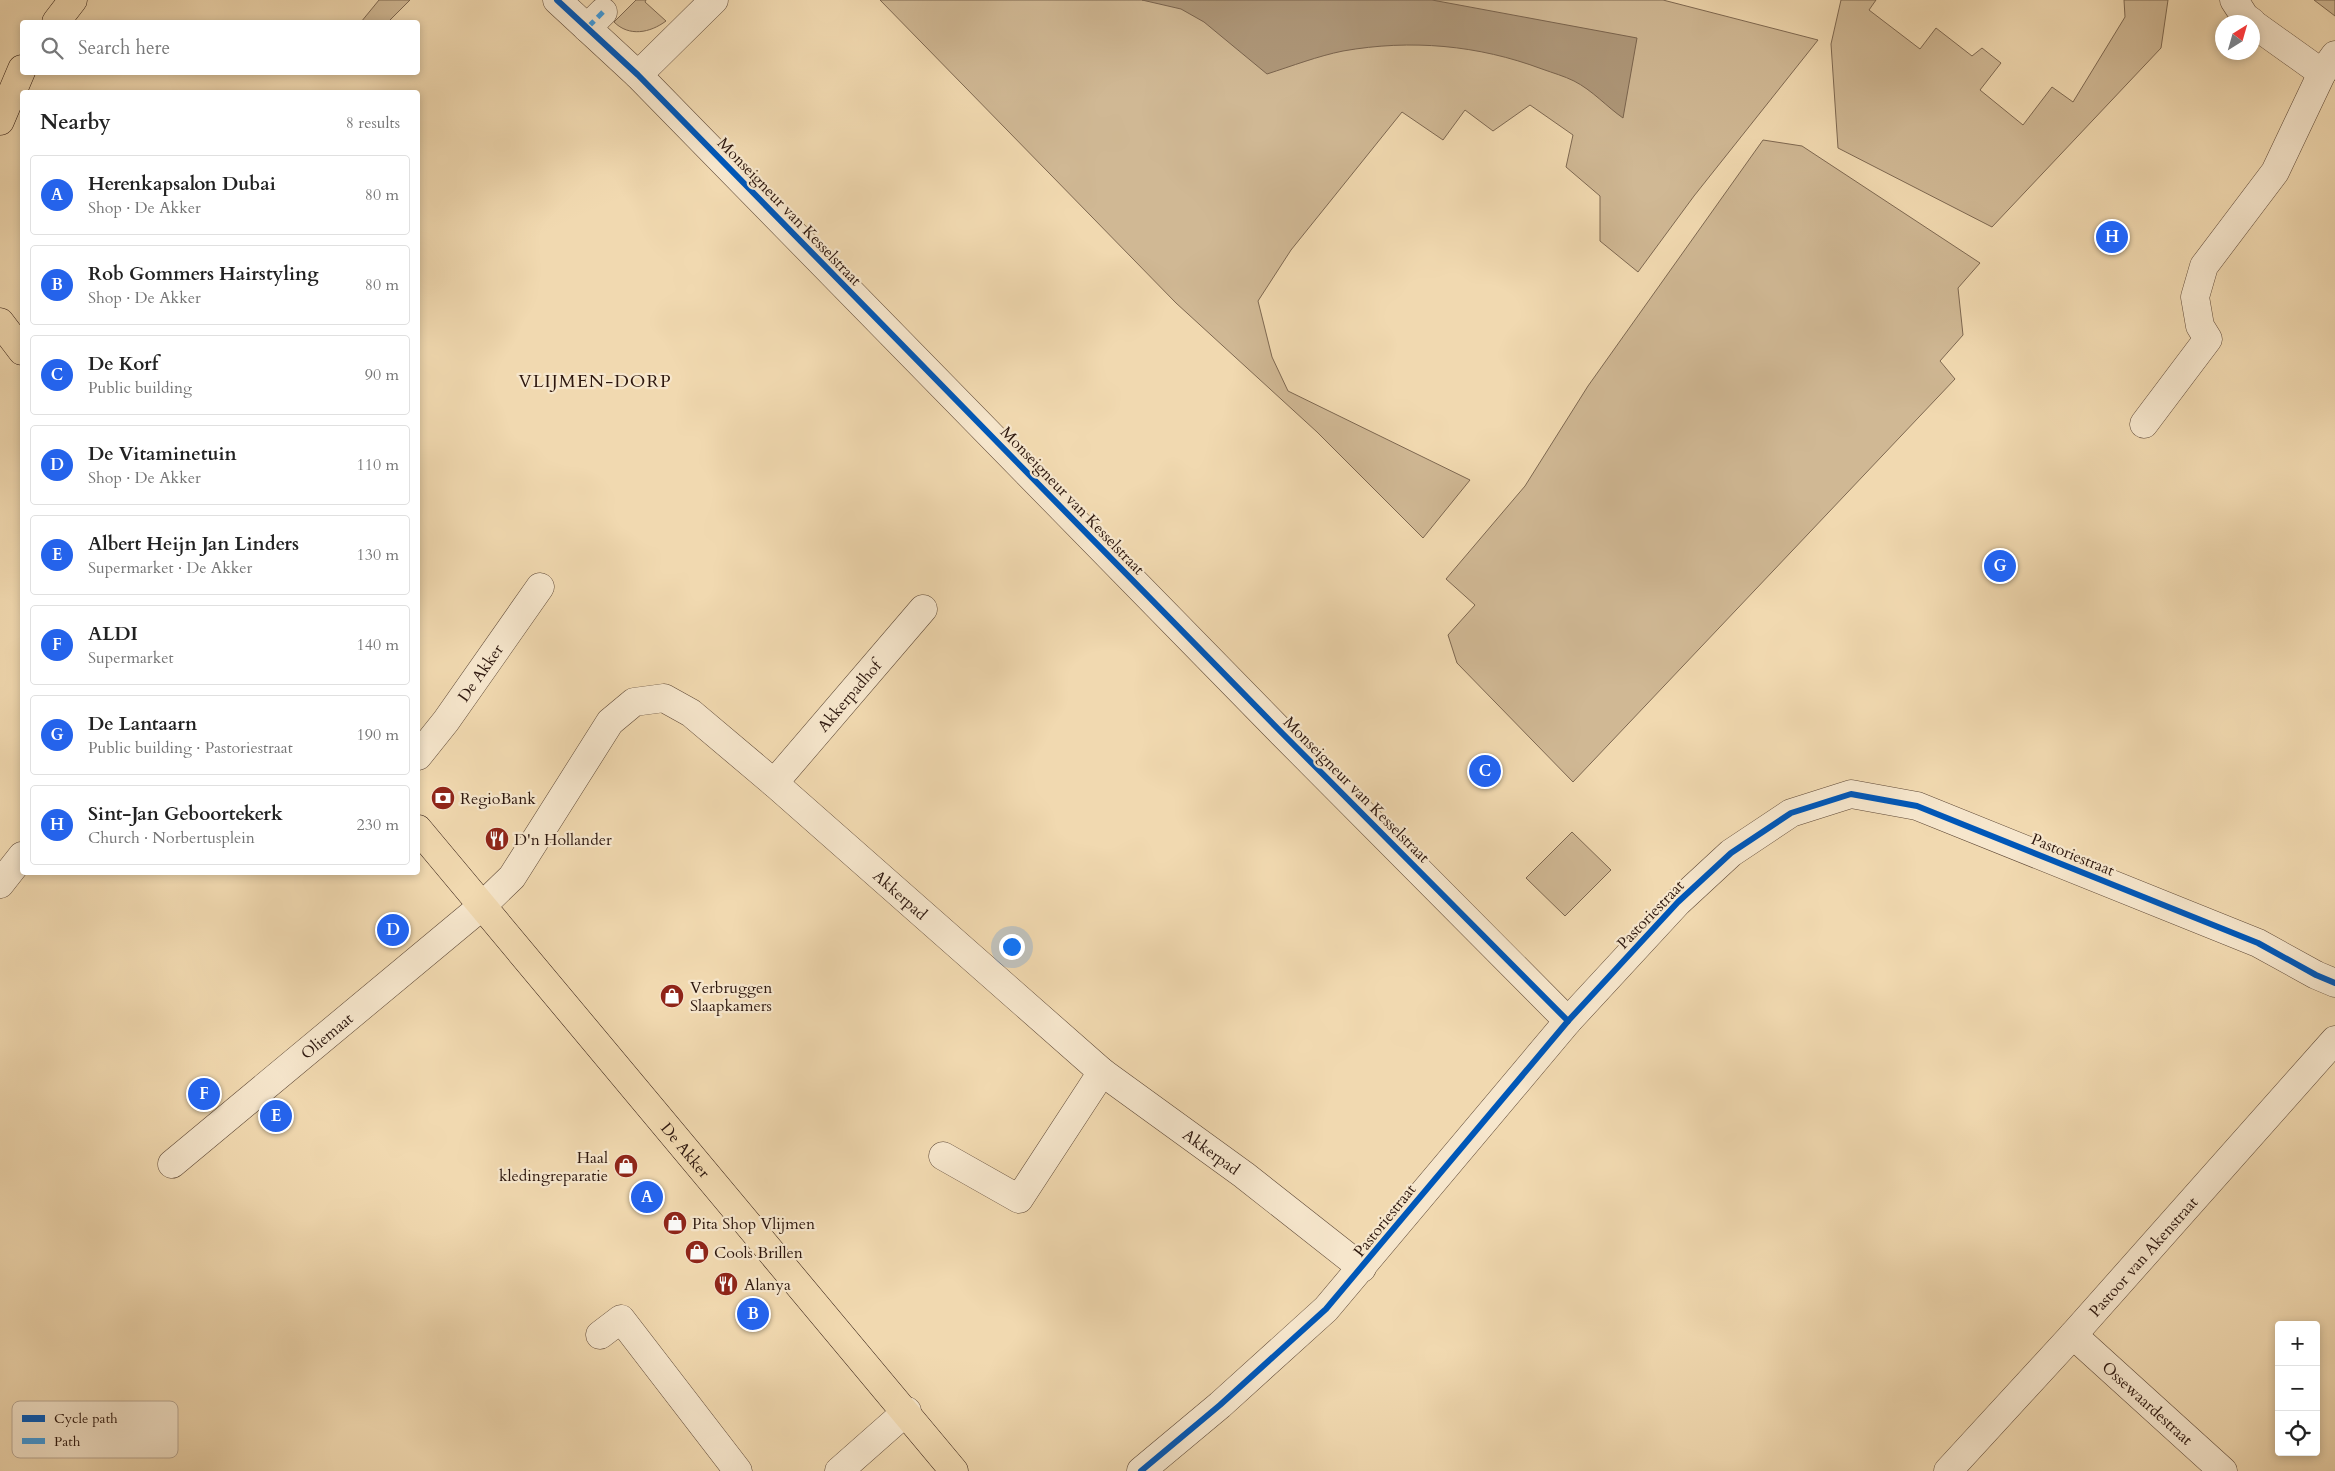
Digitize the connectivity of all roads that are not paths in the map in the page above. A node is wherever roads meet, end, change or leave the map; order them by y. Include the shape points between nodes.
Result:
1 (73, 0) edge
2 (556, 0) edge
3 (714, 0) edge
4 (2234, 0) edge
5 (2243, 15) edge
6 (58, 20) edge
7 (2260, 27) edge
8 (2328, 64) edge
9 (20, 74) edge
10 (638, 76) junction
11 (0, 122) edge
12 (0, 322) edge
13 (20, 348) edge
14 (2144, 424) dead end
15 (540, 587) dead end
16 (923, 609) dead end
17 (420, 754) edge
18 (774, 783) junction
19 (420, 831) edge
20 (20, 859) edge
21 (0, 884) edge
22 (481, 907) junction
23 (2335, 983) edge
24 (1568, 1021) junction
25 (2335, 1040) edge
26 (1102, 1072) junction
27 (943, 1156) dead end
28 (172, 1164) dead end
29 (1362, 1268) junction
30 (600, 1335) dead end
31 (2073, 1335) junction
32 (906, 1411) junction
33 (738, 1471) edge
34 (839, 1471) edge
35 (954, 1471) edge
36 (1141, 1471) edge
37 (1948, 1471) edge
38 (2224, 1471) edge

1 - 6 main road
2 - 10 street, Monseigneur van Kesselstraat via 595,20
3 - 10 street
4 - 5 street
7 - 8 street
8 - 14 street via 2275,172 2204,266 2195,297 2200,326 2208,339
9 - 11 main road
10 - 24 street, Monseigneur van Kesselstraat
12 - 13 main road
15 - 17 street, De Akker
16 - 18 street, Akkerpadhof
18 - 22 street, Akkerpad via 684,709 664,698 634,702 610,722 512,877
18 - 26 street, Akkerpad
19 - 22 main road, De Akker
20 - 21 street
22 - 28 street, Oliemaat
22 - 32 main road, De Akker
23 - 24 street, Pastoriestraat via 2258,943 1917,806 1851,794 1791,813 1731,854 1678,902
24 - 29 street, Pastoriestraat
25 - 31 street, Pastoor van Akenstraat
26 - 27 street via 1019,1199
26 - 29 street, Akkerpad via 1244,1175
29 - 36 street, Pastoriestraat via 1326,1309
30 - 33 street via 621,1320
31 - 37 street, Pastoor van Akenstraat
31 - 38 street, Ossewaardestraat
32 - 34 street
32 - 35 main road, De Akker

